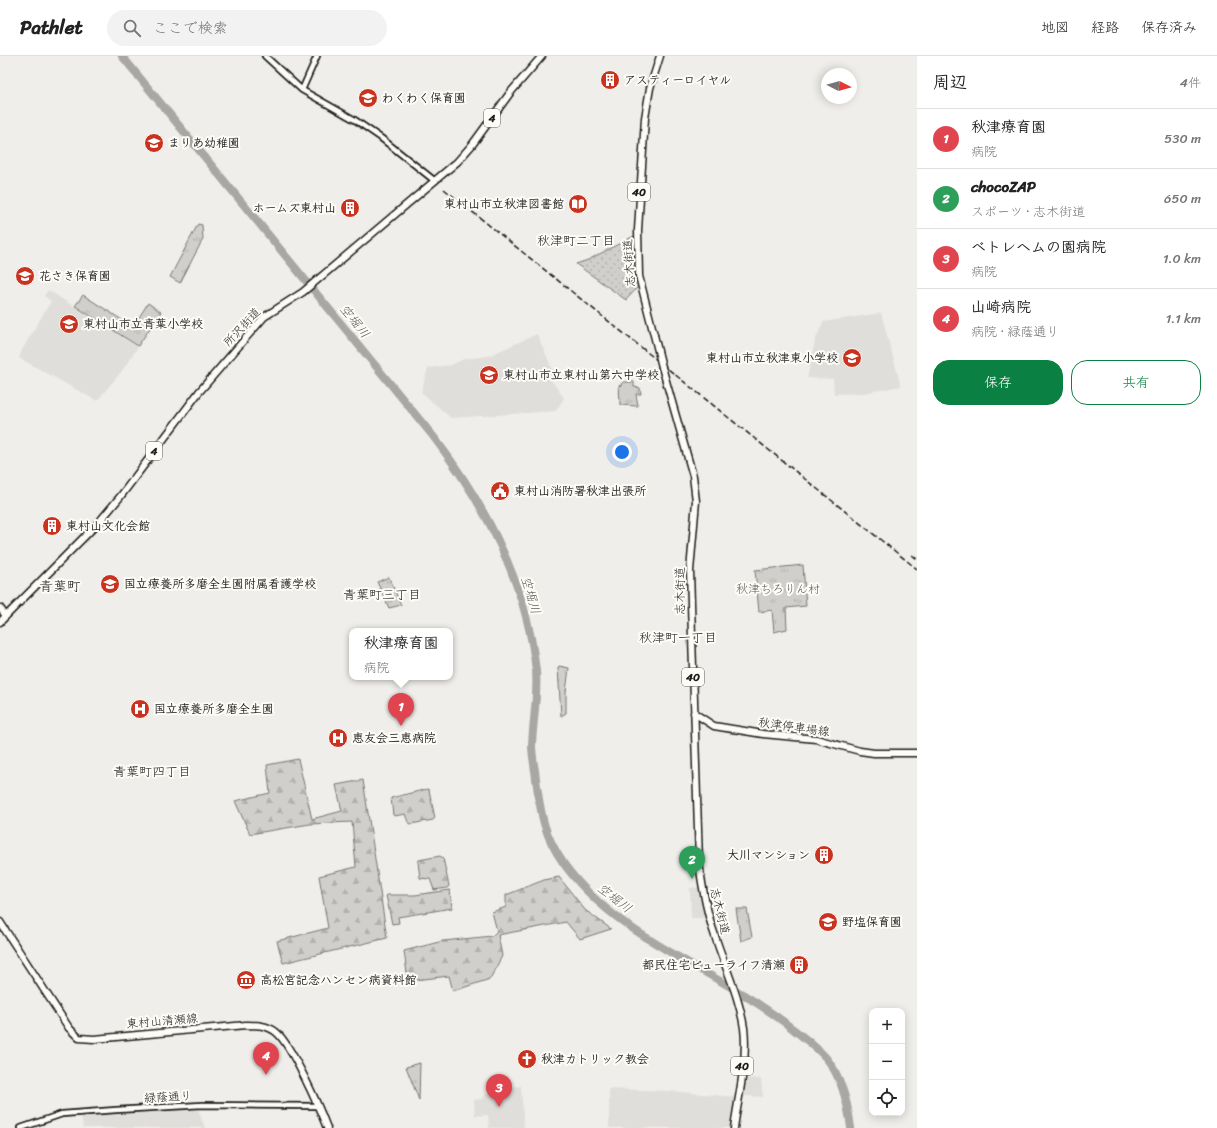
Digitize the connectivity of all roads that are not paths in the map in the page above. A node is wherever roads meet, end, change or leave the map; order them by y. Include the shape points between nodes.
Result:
1 (265, 56) edge
2 (317, 56) edge
3 (542, 56) edge
4 (660, 56) edge
5 (302, 90) junction
6 (435, 181) junction
7 (0, 608) edge
8 (6, 616) junction
9 (0, 622) edge
10 (694, 713) junction
11 (917, 753) edge
12 (0, 922) edge
13 (318, 1106) junction
14 (21, 1128) edge
15 (327, 1128) edge
16 (734, 1128) edge

1 - 5 street
2 - 5 street
3 - 6 main road, 所沢街道 / 4 via 510,93 468,150
4 - 10 main road, 志木街道 / 40, bridge via 650,88 645,118 638,230 639,276 693,476 696,500 690,571
5 - 6 street via 355,120
6 - 8 main road, 所沢街道 / 4 via 304,290 260,321 203,387 104,517
7 - 8 main road
8 - 9 main road, 所沢街道 / 4
10 - 11 main road, 秋津停車場線 via 714,726 816,739 874,753
10 - 16 main road, 志木街道 / 40 via 699,862 711,925 739,1004 744,1030 745,1045
12 - 13 main road, 東村山清瀬線 via 69,1028 79,1038 94,1039 262,1025 276,1032 283,1040
13 - 14 street, 緑蔭通り via 202,1105 109,1110 62,1114
13 - 15 main road, 東村山清瀬線

